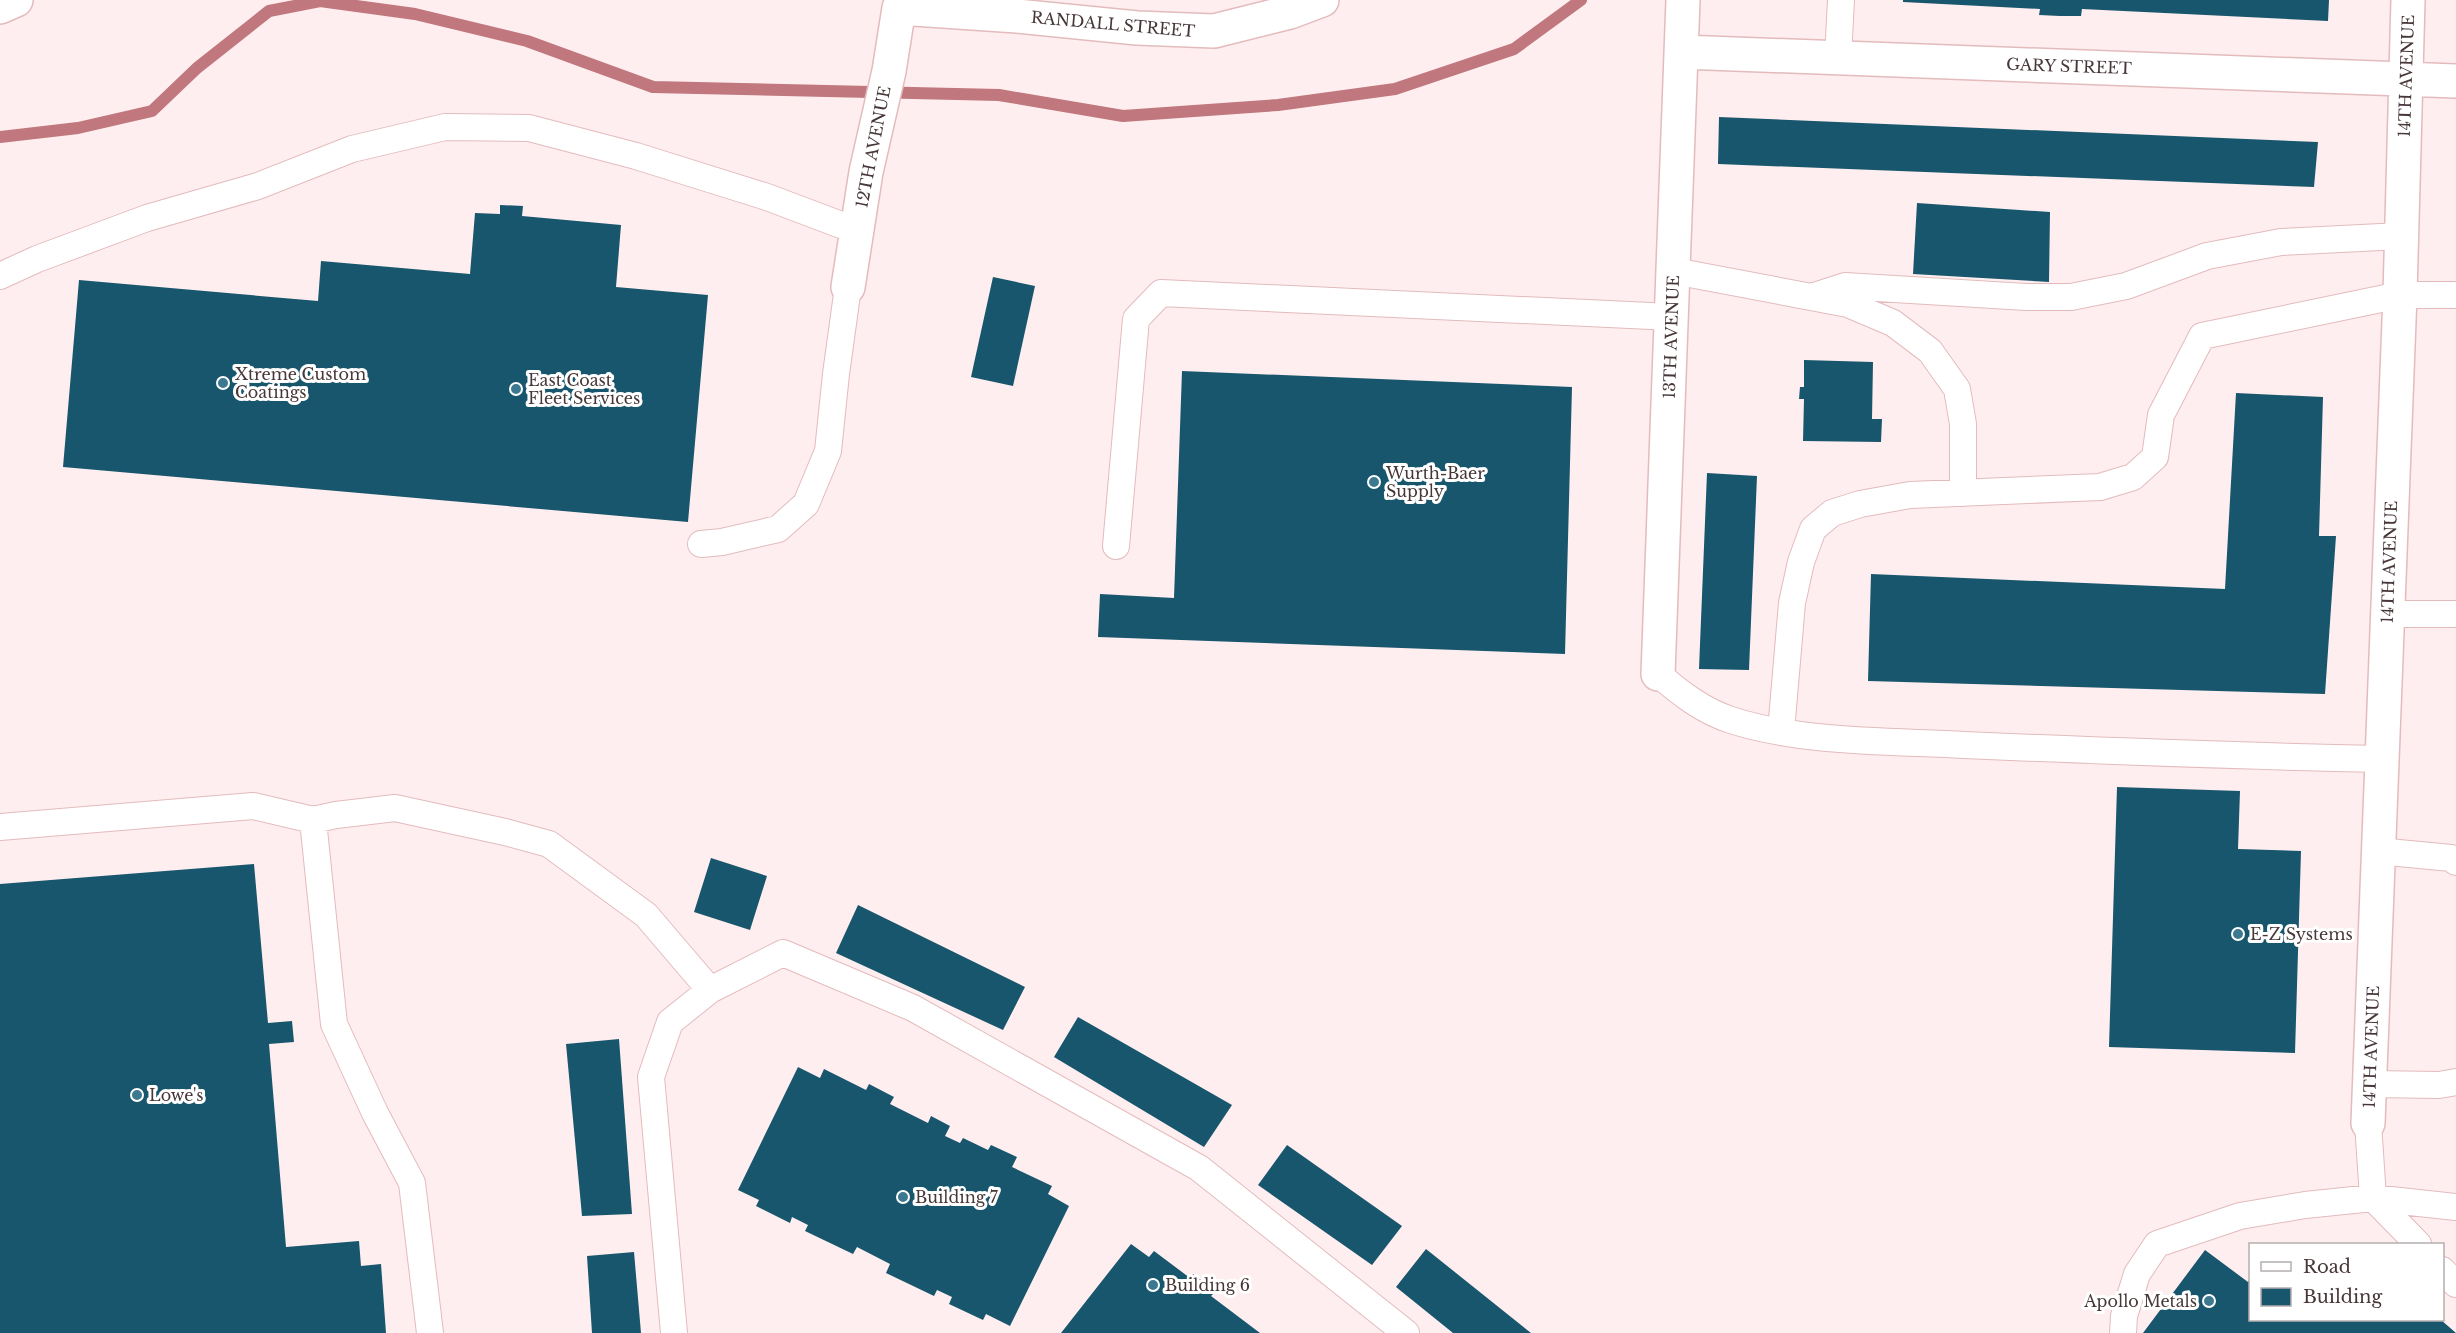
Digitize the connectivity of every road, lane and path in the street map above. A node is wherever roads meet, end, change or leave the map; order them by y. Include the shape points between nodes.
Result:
1 (16, 0) edge
2 (1322, 0) edge
3 (1683, 0) edge
4 (1841, 0) edge
5 (2408, 0) edge
6 (0, 7) edge
7 (899, 8) joint
8 (1682, 51) junction
9 (1838, 58) junction
10 (2405, 79) junction
11 (2456, 81) edge
12 (857, 231) junction
13 (2402, 236) junction
14 (1674, 271) junction
15 (0, 276) edge
16 (848, 287) joint
17 (2400, 295) junction
18 (2456, 295) edge
19 (1811, 297) junction
20 (1672, 316) junction
21 (1963, 493) junction
22 (701, 544) dead end
23 (1116, 546) dead end
24 (2386, 614) junction
25 (2456, 614) edge
26 (1658, 674) joint
27 (1781, 731) junction
28 (2381, 759) junction
29 (313, 820) junction
30 (0, 827) edge
31 (2378, 851) junction
32 (2456, 862) edge
33 (710, 990) junction
34 (2456, 1082) edge
35 (2370, 1084) junction
36 (2368, 1123) joint
37 (2373, 1198) junction
38 (2456, 1206) edge
39 (2416, 1243) edge
40 (2444, 1272) edge
41 (2456, 1284) edge
42 (430, 1333) edge
43 (674, 1333) edge
44 (1406, 1333) edge
45 (2122, 1333) edge

1 - 6 main road
2 - 7 main road, RANDALL STREET via 1214,31
3 - 8 main road, 13TH AVENUE
4 - 9 lane
5 - 10 main road, 14TH AVENUE
7 - 12 main road, 12TH AVENUE
8 - 9 main road, GARY STREET
8 - 14 main road, 13TH AVENUE
9 - 10 main road, GARY STREET
10 - 11 main road, GARY STREET
10 - 13 main road, 14TH AVENUE
12 - 15 lane via 636,156 530,128 445,127 352,149 258,186 147,218
12 - 16 main road, 12TH AVENUE
13 - 17 main road, 14TH AVENUE
13 - 19 lane via 2271,244 2207,256 2126,286 2071,297 1845,286
14 - 19 lane
14 - 20 main road, 13TH AVENUE
16 - 22 lane via 828,451 806,504 778,529
17 - 18 lane
17 - 21 lane via 2202,336 2161,415 2155,457 2133,477 2100,487
17 - 24 main road, 14TH AVENUE
19 - 21 lane via 1848,304 1893,322 1930,351 1957,389 1963,424
20 - 23 lane via 1161,293 1136,319
20 - 26 main road, 13TH AVENUE
21 - 27 lane via 1910,495 1860,504 1832,513 1813,529 1792,603
24 - 25 lane
24 - 28 main road, 14TH AVENUE
26 - 27 lane via 1711,713
27 - 28 lane via 1816,738 1921,743
28 - 31 main road, 14TH AVENUE
29 - 30 lane via 253,806
29 - 33 lane via 395,808 549,844 646,915
29 - 42 lane via 334,1024 412,1183
31 - 32 lane via 2451,858
31 - 35 main road, 14TH AVENUE
33 - 43 lane via 670,1022 651,1077
33 - 44 lane via 783,952 913,1008 1199,1168
34 - 35 lane
35 - 36 main road, 14TH AVENUE
36 - 37 lane
37 - 38 lane
37 - 39 lane
37 - 45 lane via 2240,1216 2157,1244 2137,1274
40 - 41 lane

